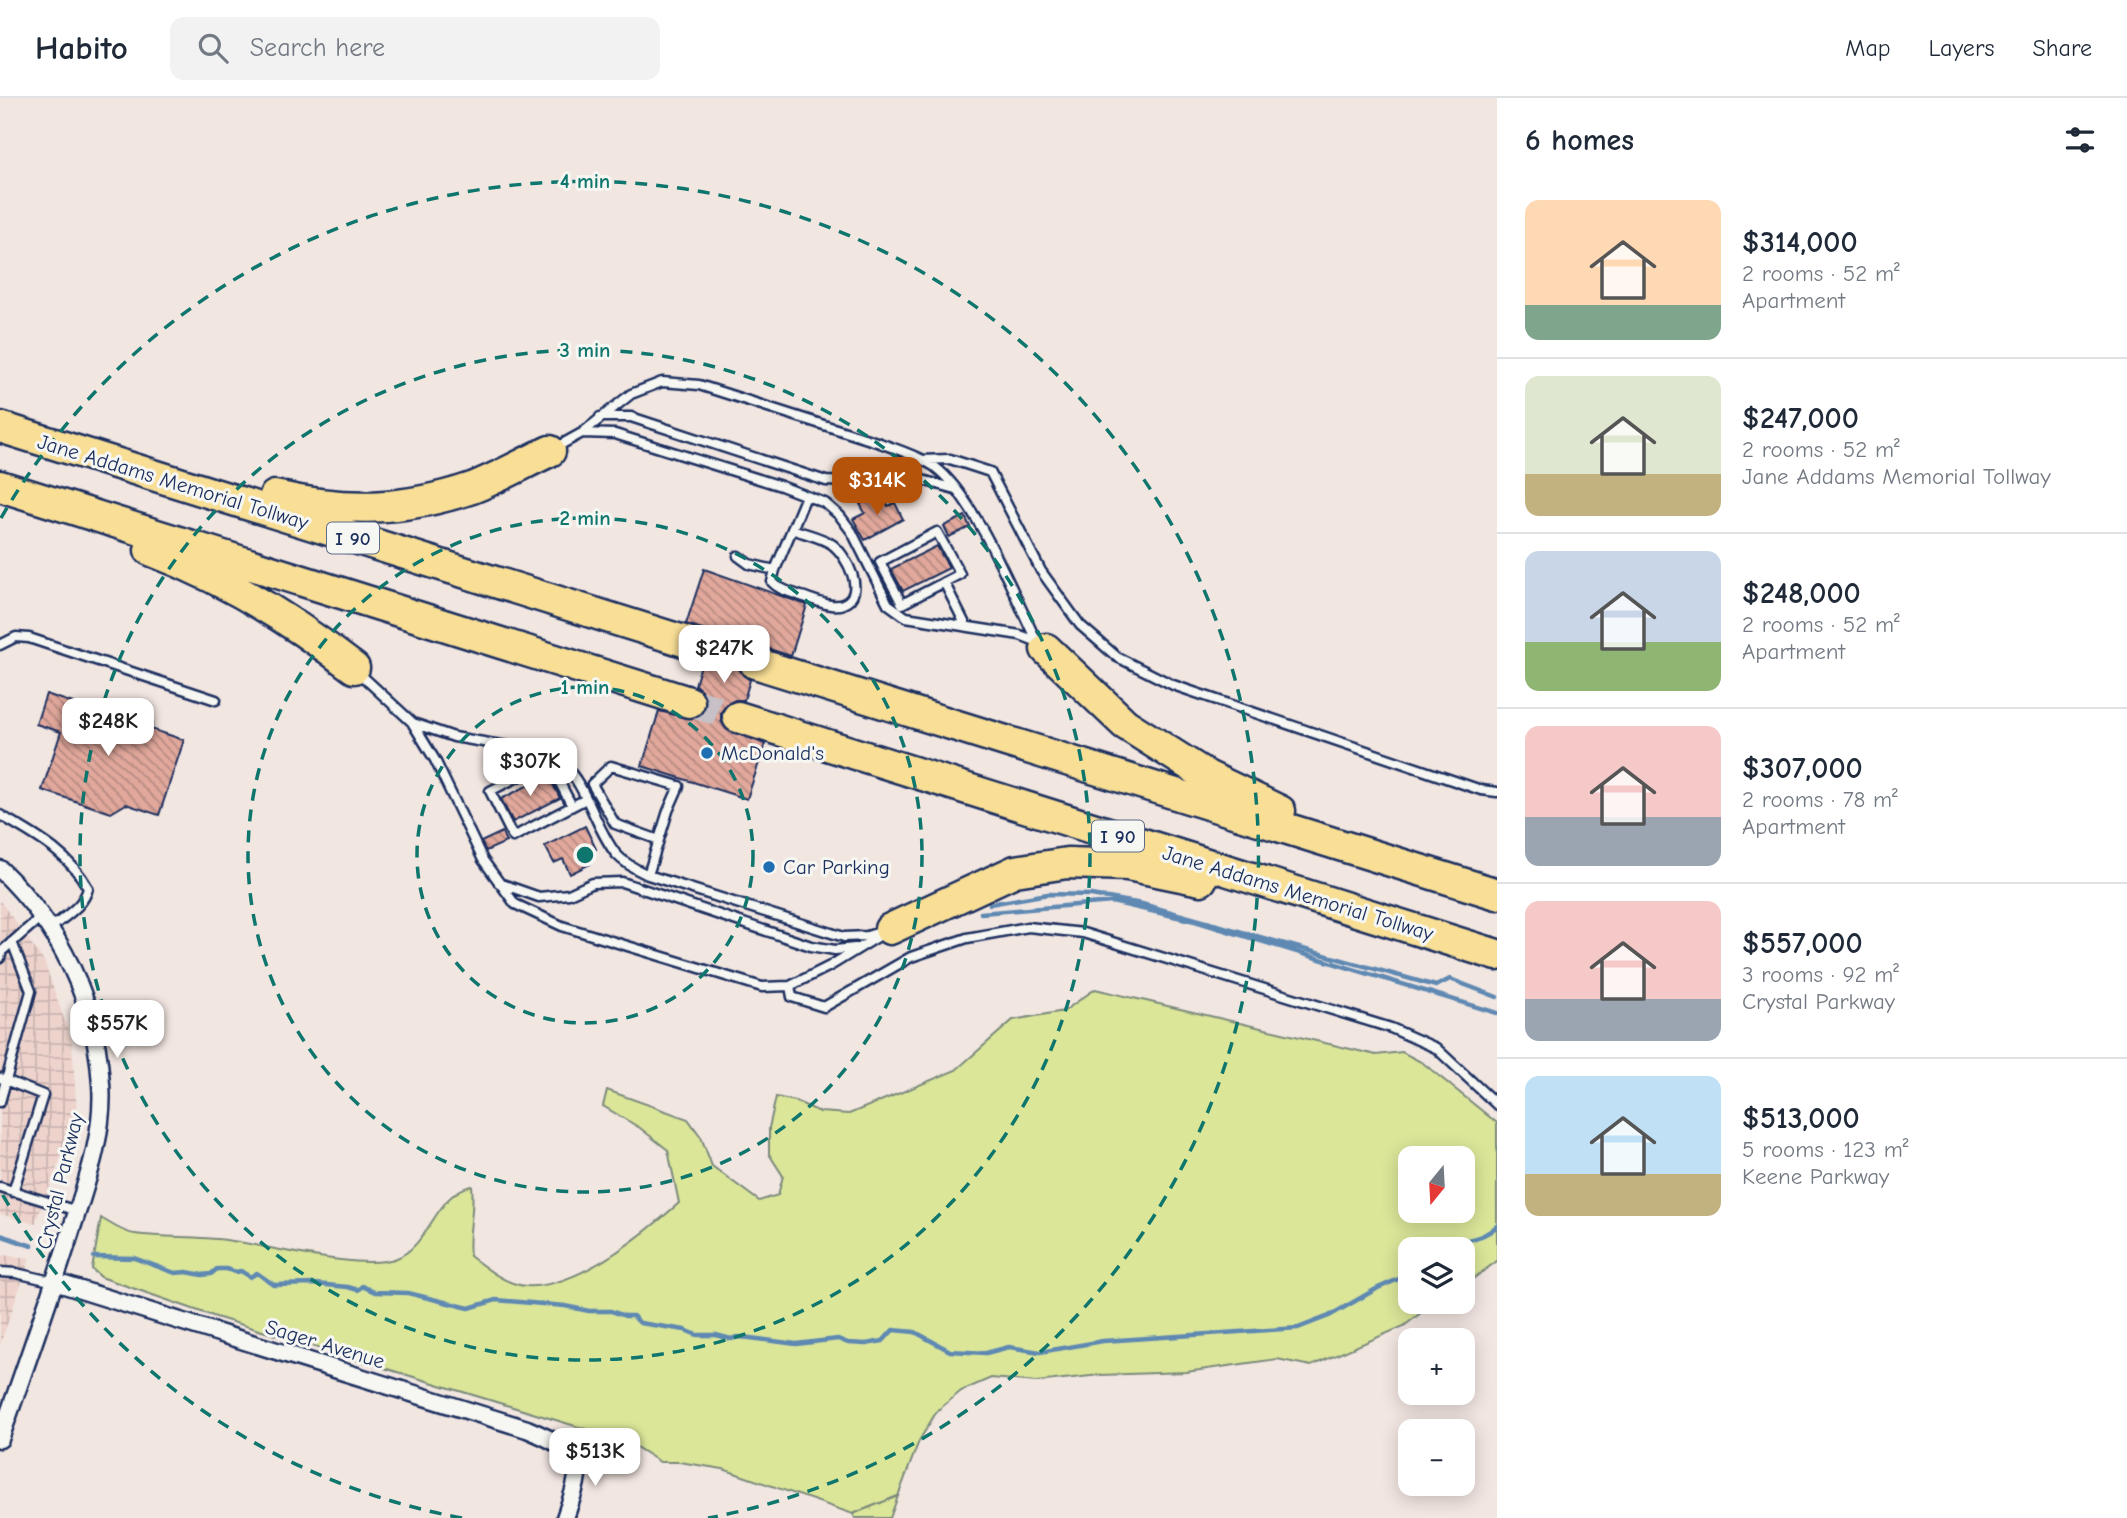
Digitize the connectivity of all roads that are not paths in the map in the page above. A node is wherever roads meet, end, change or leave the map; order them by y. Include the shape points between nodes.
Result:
1 (600, 418) junction
2 (0, 425) edge
3 (582, 433) junction
4 (550, 451) joint
5 (920, 460) junction
6 (0, 488) edge
7 (958, 489) junction
8 (806, 496) junction
9 (792, 529) junction
10 (738, 556) dead end
11 (880, 562) junction
12 (869, 567) junction
13 (775, 570) junction
14 (944, 582) junction
15 (966, 626) junction
16 (1041, 644) junction
17 (0, 645) edge
18 (706, 648) tunnel mouth
19 (755, 663) tunnel mouth
20 (354, 668) joint
21 (216, 700) dead end
22 (689, 702) tunnel mouth
23 (738, 717) tunnel mouth
24 (413, 723) junction
25 (489, 743) junction
26 (510, 781) junction
27 (1497, 792) edge
28 (586, 799) junction
29 (572, 806) junction
30 (0, 816) edge
31 (659, 840) junction
32 (0, 869) edge
33 (648, 875) junction
34 (499, 883) junction
35 (1485, 890) edge
36 (46, 922) junction
37 (890, 929) junction
38 (12, 942) junction
39 (858, 948) junction
40 (1489, 953) edge
41 (0, 958) edge
42 (790, 986) junction
43 (4, 1079) edge
44 (0, 1102) edge
45 (1497, 1105) edge
46 (0, 1187) edge
47 (13, 1192) junction
48 (77, 1211) junction
49 (0, 1272) edge
50 (55, 1282) junction
51 (0, 1439) edge
52 (565, 1518) edge

1 - 3 lane
1 - 5 lane via 631,394 663,382 699,385
1 - 7 lane via 631,417 826,481 849,482 872,475 915,478
2 - 4 highway via 312,504 368,509 419,503 474,487
2 - 18 highway, Jane Addams Memorial Tollway / I 90
3 - 4 lane
3 - 8 lane via 615,434
5 - 7 lane
5 - 27 lane via 950,459 990,472 1041,571 1080,625 1117,657 1186,689
6 - 20 highway via 181,563 255,600 307,631
6 - 22 highway
7 - 16 lane
8 - 9 lane
8 - 12 lane via 825,503 840,516
9 - 13 lane
9 - 13 lane via 835,546 853,578 853,593 846,604 825,603 776,586 772,582
10 - 13 lane via 749,564
11 - 12 lane
11 - 14 lane via 902,604
11 - 14 lane via 937,532 960,574
12 - 15 lane via 896,611 906,617
14 - 15 lane
15 - 16 lane
16 - 35 highway via 1125,723 1207,776 1295,818
17 - 21 lane via 16,637 30,638
19 - 35 highway
20 - 24 lane
23 - 40 highway, Jane Addams Memorial Tollway / I 90
24 - 25 lane
24 - 34 lane
25 - 26 lane
25 - 28 lane via 556,757
26 - 29 lane via 549,762
26 - 29 lane via 490,791 513,837
28 - 29 lane
28 - 33 lane via 615,853
30 - 36 lane via 51,845 78,871 88,888 86,898
31 - 31 lane via 680,786 611,766 592,784 615,824
31 - 33 lane
32 - 36 street, Crystal Parkway
33 - 37 lane via 844,937
34 - 39 lane via 539,897 569,894 593,883 622,882 811,946
34 - 42 lane via 515,904 562,926 762,988
36 - 38 lane
36 - 48 street, Crystal Parkway via 86,997 102,1086 99,1124
37 - 39 lane
37 - 40 highway via 1015,871 1067,863 1128,865
38 - 41 lane
38 - 43 lane via 31,991
39 - 42 lane
42 - 45 lane via 792,997 824,1007 911,957 967,938 1028,927 1083,933 1391,1028 1436,1048
43 - 44 lane
43 - 47 lane via 43,1095
46 - 47 lane
47 - 48 lane
48 - 50 street, Crystal Parkway
49 - 50 lane
50 - 51 street, Crystal Parkway
50 - 52 street, Sager Avenue via 558,1442 579,1468

